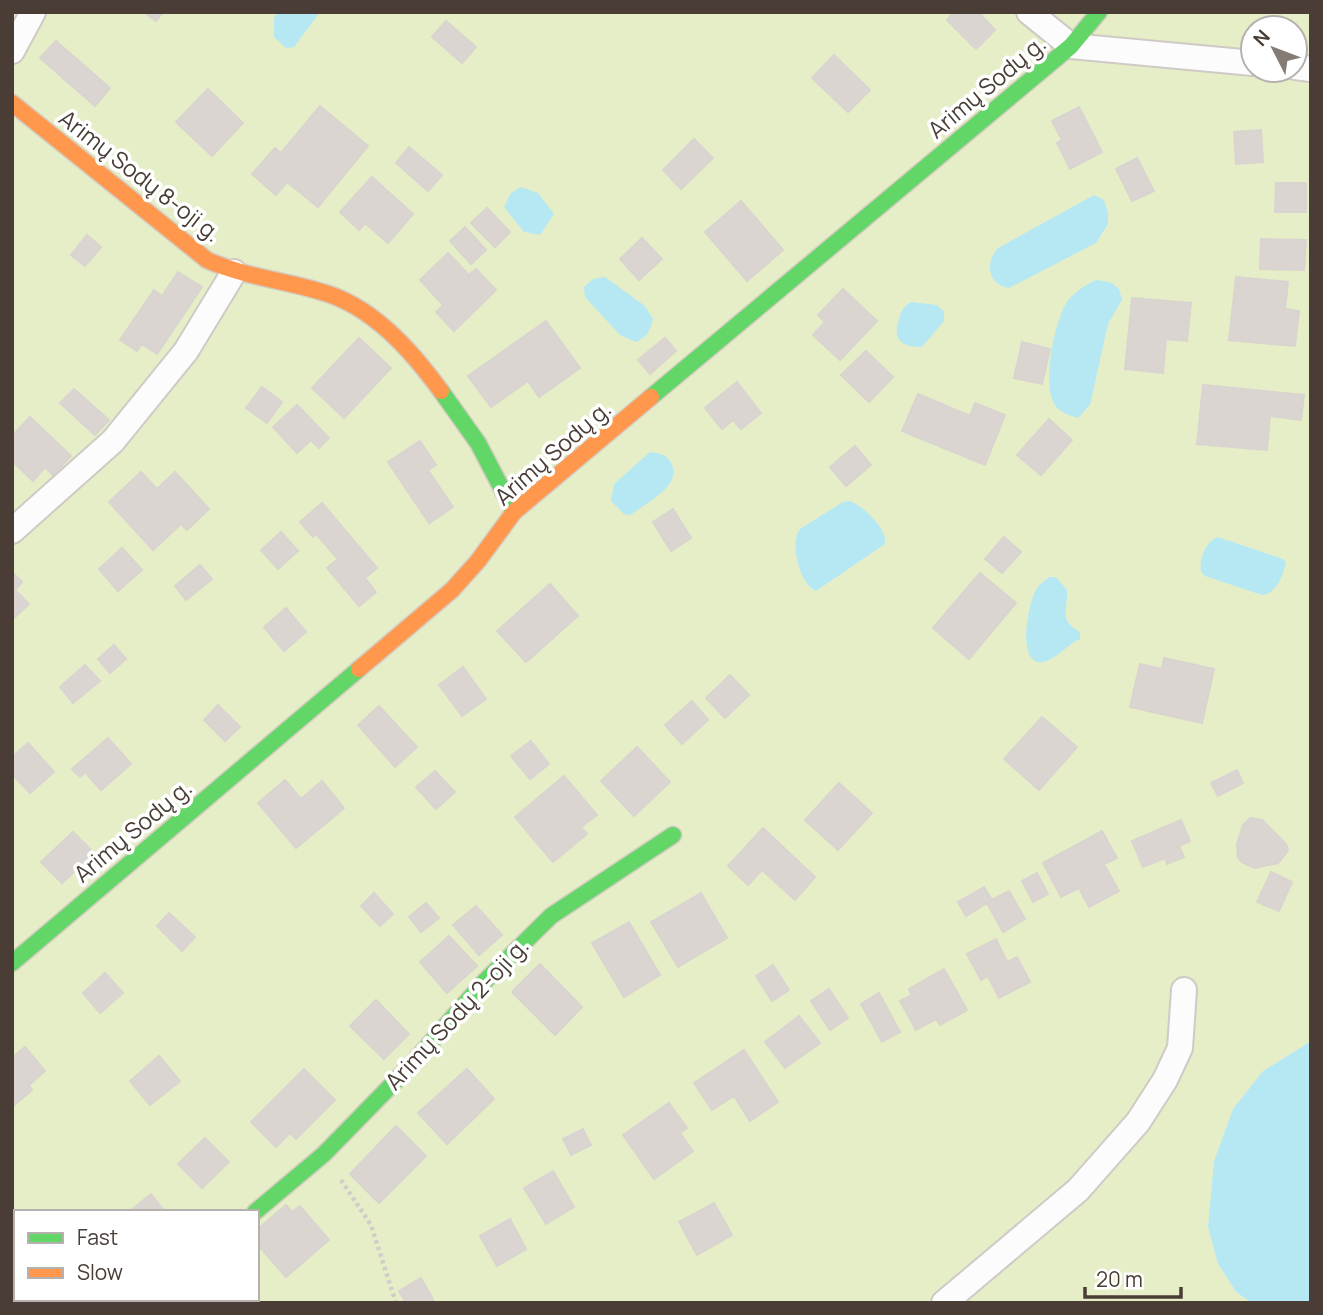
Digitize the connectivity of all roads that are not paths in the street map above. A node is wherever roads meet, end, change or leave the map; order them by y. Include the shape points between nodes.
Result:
1 (33, 12) edge
2 (1029, 12) edge
3 (1099, 12) edge
4 (1071, 46) junction
5 (12, 51) edge
6 (1239, 62) edge
7 (12, 103) edge
8 (234, 272) junction
9 (514, 512) junction
10 (12, 531) edge
11 (673, 835) dead end
12 (12, 963) edge
13 (1184, 990) dead end
14 (257, 1210) edge
15 (944, 1303) edge

1 - 5 street
2 - 4 street
3 - 4 street, Arimų Sodų g.
4 - 6 street
4 - 9 street, Arimų Sodų g.
7 - 8 street, Arimų Sodų 8-oji g. via 179,239 207,260
8 - 9 street, Arimų Sodų 8-oji g. via 324,292 365,311 419,361 478,443
8 - 10 street via 186,351 113,441
9 - 12 street, Arimų Sodų g. via 452,590
11 - 14 street, Arimų Sodų 2-oji g. via 551,916 324,1154
13 - 15 street via 1180,1048 1138,1122 1077,1190

